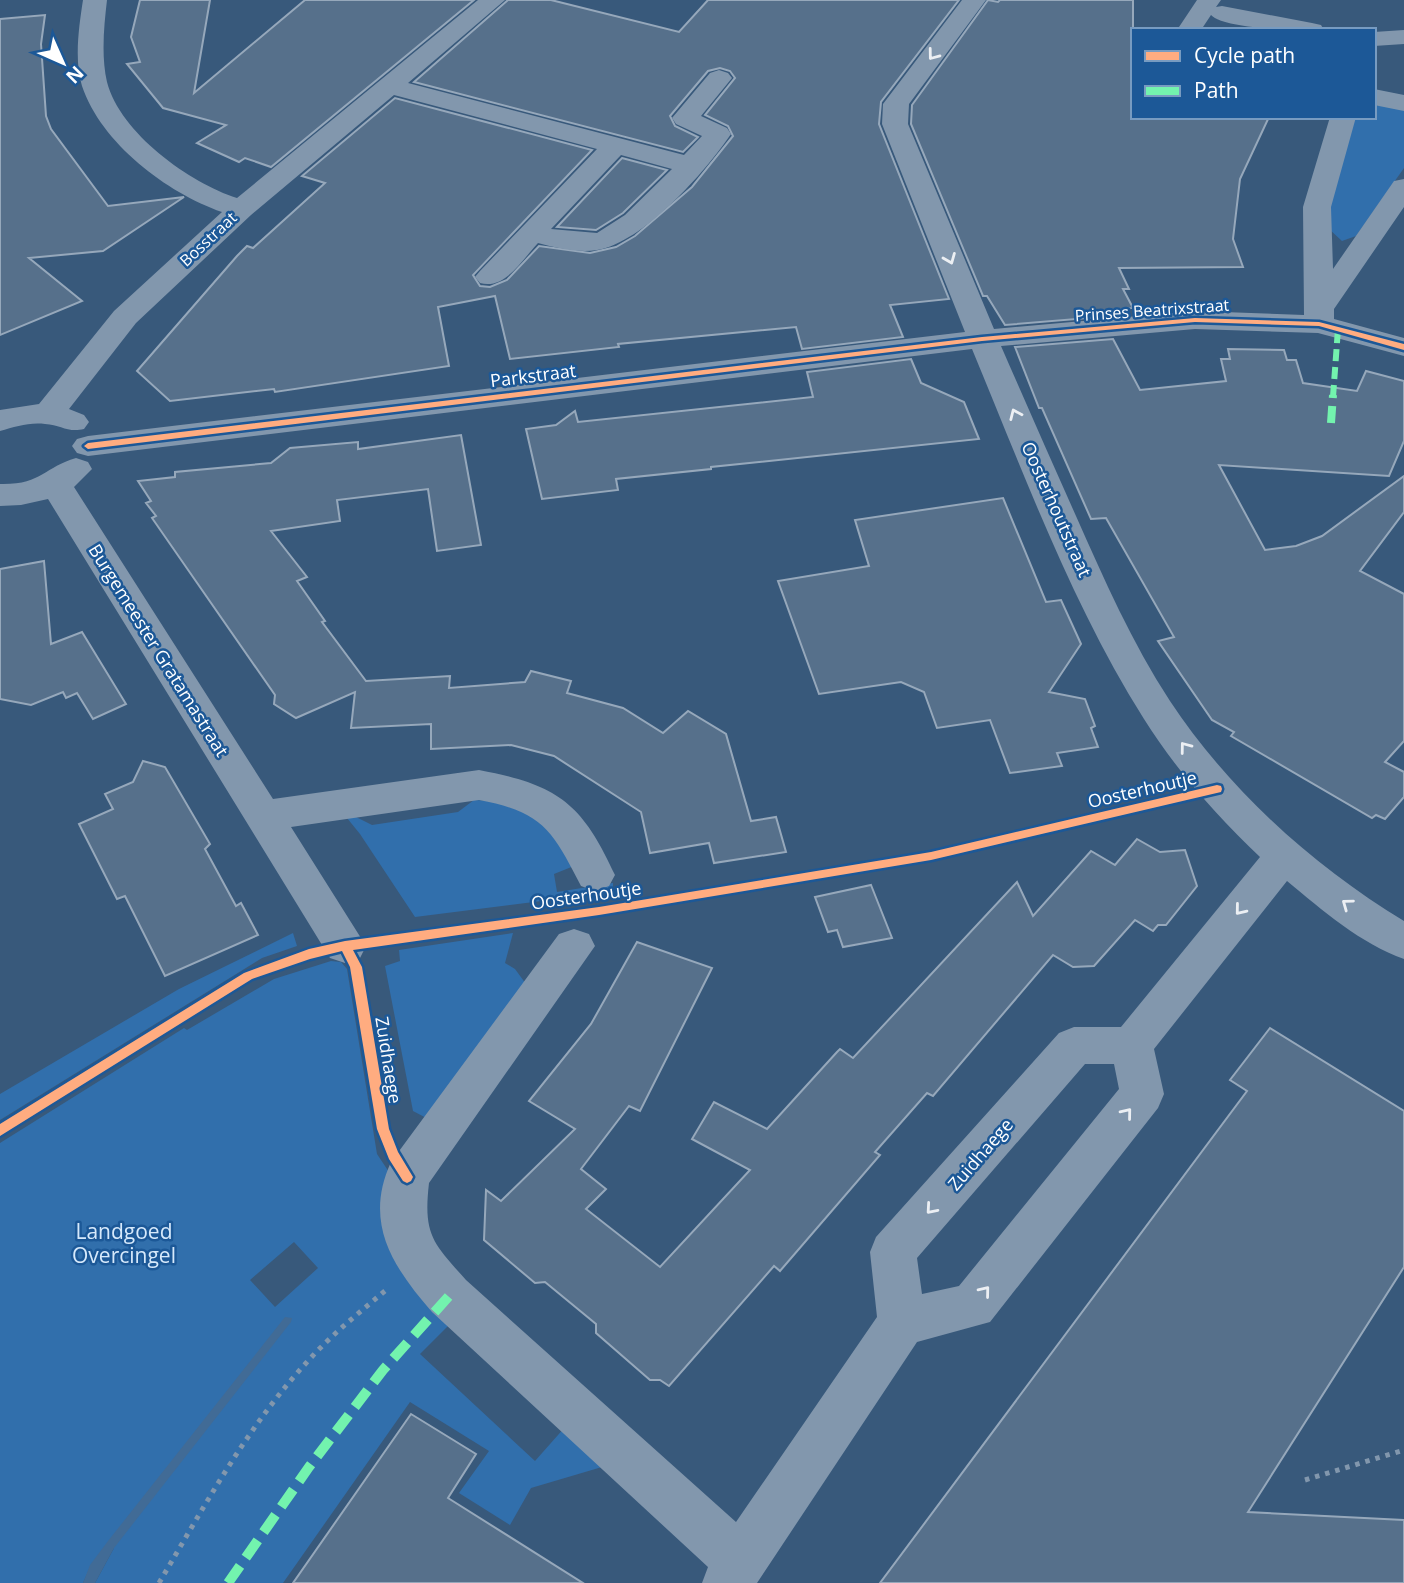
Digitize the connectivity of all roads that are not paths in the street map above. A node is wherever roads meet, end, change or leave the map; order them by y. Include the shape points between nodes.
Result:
1 (96, 0) edge
2 (493, 0) edge
3 (974, 0) edge
4 (1215, 6) edge
5 (1190, 28) edge
6 (1304, 28) edge
7 (1404, 37) edge
8 (1376, 39) edge
9 (719, 78) dead end
10 (389, 86) junction
11 (1376, 97) edge
12 (1404, 103) edge
13 (1342, 119) edge
14 (615, 146) junction
15 (689, 165) junction
16 (1404, 187) edge
17 (241, 209) junction
18 (532, 233) junction
19 (490, 276) dead end
20 (1320, 315) junction
21 (982, 339) junction
22 (1404, 347) edge
23 (48, 414) junction
24 (0, 421) edge
25 (88, 446) junction
26 (55, 484) junction
27 (0, 495) edge
28 (263, 816) junction
29 (1283, 857) junction
30 (595, 875) dead end
31 (1398, 927) edge
32 (345, 946) dead end
33 (574, 946) dead end
34 (1132, 1045) junction
35 (902, 1322) junction
36 (734, 1572) edge

1 - 17 street via 94,85 110,112 131,141 188,188
2 - 10 street, Bosstraat
3 -> 21 street, Oosterhoutstraat via 896,104 895,124
4 - 5 street
4 - 6 street
7 - 8 street
9 - 15 street via 685,118 718,134
10 - 14 street
10 - 17 street, Bosstraat
11 - 12 street
13 - 20 street via 1317,207
14 - 15 street
14 - 18 street
15 - 18 street via 646,212 607,239 563,242
16 - 20 street
17 - 23 street, Bosstraat via 125,317
18 - 19 street
20 - 21 street, Prinses Beatrixstraat via 1195,320
20 - 22 street, Prinses Beatrixstraat
21 - 25 street, Parkstraat
29 -> 21 street, Oosterhoutstraat via 1217,789 1135,674 1099,604
23 - 24 street
23 - 25 street via 78,425
25 - 26 street via 79,467
26 - 27 street via 23,495
26 - 28 street, Burgemeester Gratamastraat
28 - 30 street via 479,785 503,789 523,796 575,833
28 - 32 street, Burgemeester Gratamastraat
31 -> 29 street, Oosterhoutstraat
29 -> 34 street
33 - 36 street via 407,1177 401,1212 406,1240 449,1296
35 -> 34 street via 974,1306 1143,1094
34 -> 35 street, Zuidhaege via 1074,1046 893,1252
35 - 36 street

